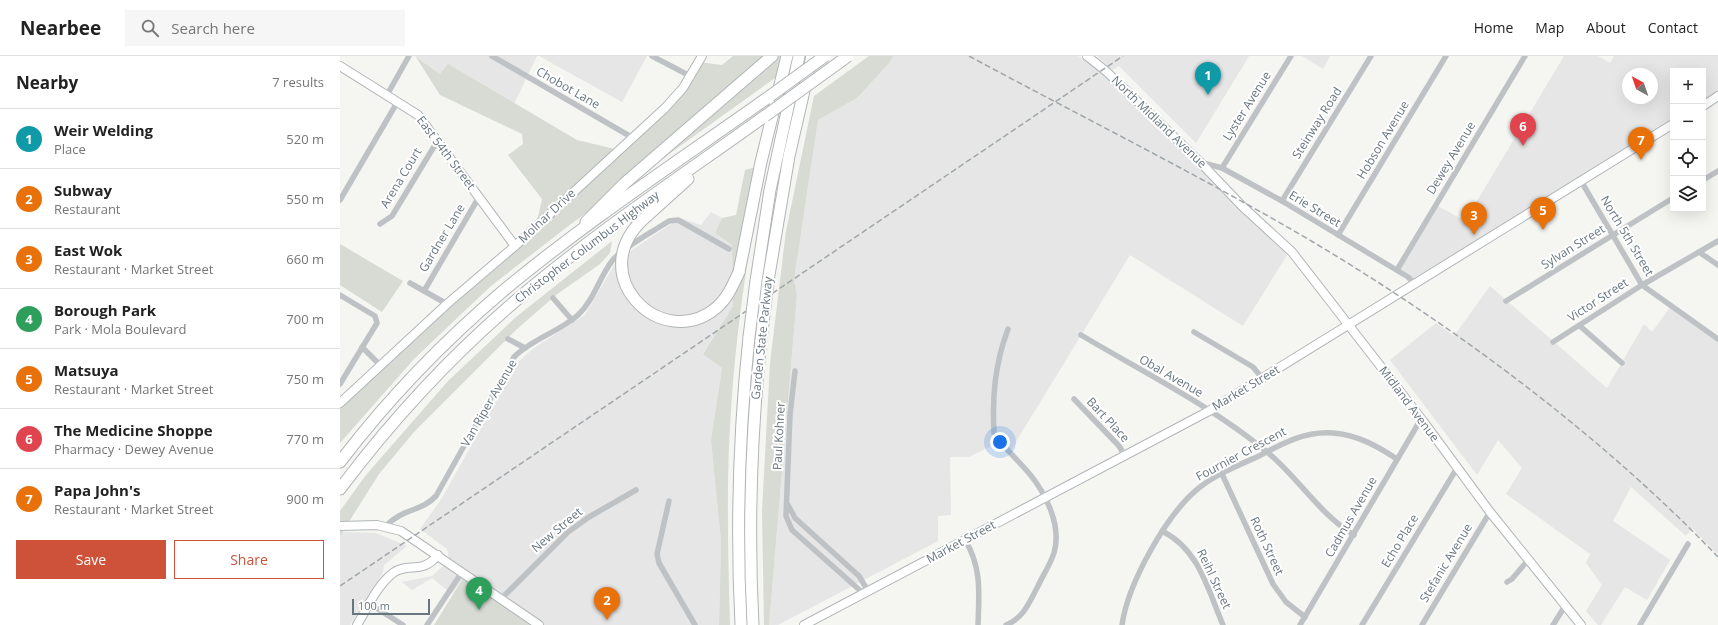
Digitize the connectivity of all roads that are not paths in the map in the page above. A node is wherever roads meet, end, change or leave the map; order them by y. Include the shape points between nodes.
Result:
1 (410, 56) edge
2 (492, 56) edge
3 (652, 56) edge
4 (702, 56) edge
5 (761, 56) edge
6 (772, 56) edge
7 (787, 56) edge
8 (799, 56) edge
9 (812, 56) edge
10 (825, 56) edge
11 (848, 56) edge
12 (1087, 56) edge
13 (1291, 56) edge
14 (1371, 56) edge
15 (1446, 56) edge
16 (1525, 56) edge
17 (340, 66) edge
18 (692, 77) junction
19 (386, 94) junction
20 (1718, 96) edge
21 (398, 101) junction
22 (1706, 104) edge
23 (1670, 126) edge
24 (632, 138) junction
25 (438, 140) junction
26 (725, 145) junction
27 (662, 151) junction
28 (1200, 162) junction
29 (1222, 168) junction
30 (1718, 171) edge
31 (1706, 178) edge
32 (1581, 181) junction
33 (1228, 191) joint
34 (479, 197) junction
35 (340, 200) edge
36 (1670, 200) edge
37 (1282, 201) junction
38 (380, 224) dead end
39 (1338, 235) junction
40 (1614, 235) junction
41 (1718, 241) edge
42 (566, 242) junction
43 (515, 246) junction
44 (729, 249) dead end
45 (1699, 252) junction
46 (1718, 265) edge
47 (1397, 270) junction
48 (410, 283) dead end
49 (1415, 284) junction
50 (1642, 285) junction
51 (424, 291) junction
52 (340, 295) edge
53 (553, 298) dead end
54 (1506, 301) dead end
55 (447, 304) junction
56 (572, 320) junction
57 (1348, 325) junction
58 (1580, 326) junction
59 (1008, 329) dead end
60 (1194, 332) dead end
61 (1081, 335) dead end
62 (508, 339) dead end
63 (1718, 339) edge
64 (1553, 342) dead end
65 (362, 347) junction
66 (525, 348) junction
67 (1622, 363) dead end
68 (380, 365) junction
69 (794, 371) dead end
70 (1262, 378) junction
71 (340, 384) edge
72 (1074, 399) dead end
73 (340, 403) edge
74 (1209, 411) junction
75 (1421, 419) junction
76 (1267, 452) junction
77 (1125, 456) junction
78 (1397, 459) junction
79 (340, 462) edge
80 (1457, 468) junction
81 (1222, 474) junction
82 (340, 489) edge
83 (636, 490) dead end
84 (1045, 498) junction
85 (670, 501) dead end
86 (787, 503) junction
87 (1490, 512) junction
88 (340, 526) edge
89 (386, 526) junction
90 (1162, 531) junction
91 (1354, 535) junction
92 (965, 540) junction
93 (1688, 544) dead end
94 (438, 555) junction
95 (1528, 560) junction
96 (462, 572) junction
97 (1507, 582) dead end
98 (866, 592) junction
99 (501, 598) junction
100 (370, 604) junction
101 (1565, 606) junction
102 (1304, 617) junction
103 (357, 625) edge
104 (403, 625) edge
105 (427, 625) edge
106 (539, 625) edge
107 (695, 625) edge
108 (741, 625) edge
109 (753, 625) edge
110 (804, 625) edge
111 (978, 625) edge
112 (1006, 625) edge
113 (1122, 625) edge
114 (1223, 625) edge
115 (1300, 625) edge
116 (1362, 625) edge
117 (1422, 625) edge
118 (1553, 625) edge
119 (1581, 625) edge
120 (1640, 625) edge

1 - 19 street
2 - 24 street, Chobot Lane
3 - 18 street
4 - 18 street, Molnar Drive
5 - 27 highway via 740,80
6 - 27 highway
7 - 26 highway, bridge via 760,162 739,272 726,298 704,316 692,320 664,319 639,305 630,294 624,282 622,269 624,246 636,224
8 - 108 highway, Garden State Parkway, bridge via 772,183 749,337 740,467
9 - 109 highway, Garden State Parkway, bridge via 790,151 768,281 761,340 752,468
10 - 42 highway, Christopher Columbus Highway, bridge
11 - 26 highway, Christopher Columbus Highway, bridge
12 - 28 street, North Midland Avenue via 1107,72
13 - 29 street, Lyster Avenue
14 - 37 street, Steinway Road
15 - 39 street, Hobson Avenue
16 - 47 street, Dewey Avenue
17 - 19 street, East 54th Street
18 - 24 street, Molnar Drive via 675,99
19 - 21 street, East 54th Street
20 - 22 street
21 - 25 street, East 54th Street via 418,115
21 - 35 street
23 - 32 street, Market Street
24 - 43 street, Molnar Drive
25 - 34 street, East 54th Street
25 - 38 street, Arena Court via 392,216
26 - 82 highway, Christopher Columbus Highway via 571,256 498,316 418,395
27 - 42 highway via 608,199
28 - 29 street, Erie Street
28 - 33 street, North Midland Avenue
29 - 37 street, Erie Street
30 - 31 street
32 - 40 street, North 5th Street
32 - 49 street, Market Street
33 - 57 street, Midland Avenue via 1292,252
34 - 43 street, East 54th Street
34 - 51 street, Gardner Lane
36 - 40 street, Sylvan Street
37 - 39 street, Erie Street
39 - 47 street, Erie Street
40 - 50 street, North 5th Street
40 - 54 street, Sylvan Street
41 - 45 street, Victor Street
42 - 79 highway, Christopher Columbus Highway via 502,292 441,348 385,408
43 - 55 street, Molnar Drive
44 - 56 street, Van Riper Avenue via 678,220 669,221 616,256 583,310
45 - 46 street
45 - 50 street, Victor Street
47 - 49 street, Erie Street
48 - 51 street
49 - 57 street, Market Street
50 - 58 street, Victor Street
50 - 63 street, North 5th Street
51 - 55 street
52 - 65 street via 377,319
53 - 56 street
55 - 68 street, Molnar Drive
56 - 66 street, Van Riper Avenue
57 - 70 street, Market Street
57 - 75 street, Midland Avenue
58 - 64 street, Victor Street
58 - 67 street
59 - 84 street via 998,355 995,373 994,433 1029,473
60 - 70 street via 1253,367
61 - 74 street, Obal Avenue
62 - 66 street
65 - 68 street
65 - 71 street
66 - 89 street, Van Riper Avenue via 506,370 436,496 424,506 397,516
68 - 73 street, Molnar Drive
69 - 86 street, Paul Kohner
70 - 74 street, Market Street
72 - 77 street, Bart Place via 1120,446
74 - 76 street, Obal Avenue
74 - 77 street, Market Street
75 - 78 street, Cadmus Avenue
75 - 80 street, Midland Avenue
76 - 78 street, Fournier Crescent via 1297,438 1332,433 1365,441
76 - 81 street, Fournier Crescent
76 - 91 street, Obal Avenue via 1333,520
77 - 84 street, Market Street
78 - 91 street, Cadmus Avenue
80 - 87 street, Midland Avenue
80 - 116 street, Echo Place
81 - 90 street, Fournier Crescent via 1190,495
81 - 102 street, Roth Street via 1270,580 1286,602
83 - 99 street, New Street via 568,532
84 - 92 street, Market Street
84 - 112 street via 1055,525 1054,552 1025,610 1016,620
85 - 107 street via 657,554 659,563
86 - 98 street via 795,518 859,576
86 - 98 street, Paul Kohner via 786,516 792,530
87 - 95 street, Midland Avenue
87 - 117 street, Stefanic Avenue
88 - 89 street
89 - 94 street via 401,531
90 - 113 street, Fournier Crescent via 1136,581
90 - 114 street, Reihl Street via 1179,541 1191,554
91 - 102 street, Cadmus Avenue
92 - 98 street, Market Street
92 - 111 street via 972,552 978,574
93 - 120 street
94 - 96 street
94 - 100 street via 426,566 401,569 394,573 382,585
95 - 97 street
95 - 101 street, Midland Avenue
96 - 99 street
96 - 105 street
98 - 110 street, Market Street
99 - 106 street
100 - 103 street
100 - 104 street
101 - 118 street
101 - 119 street, Midland Avenue
102 - 115 street, Cadmus Avenue

